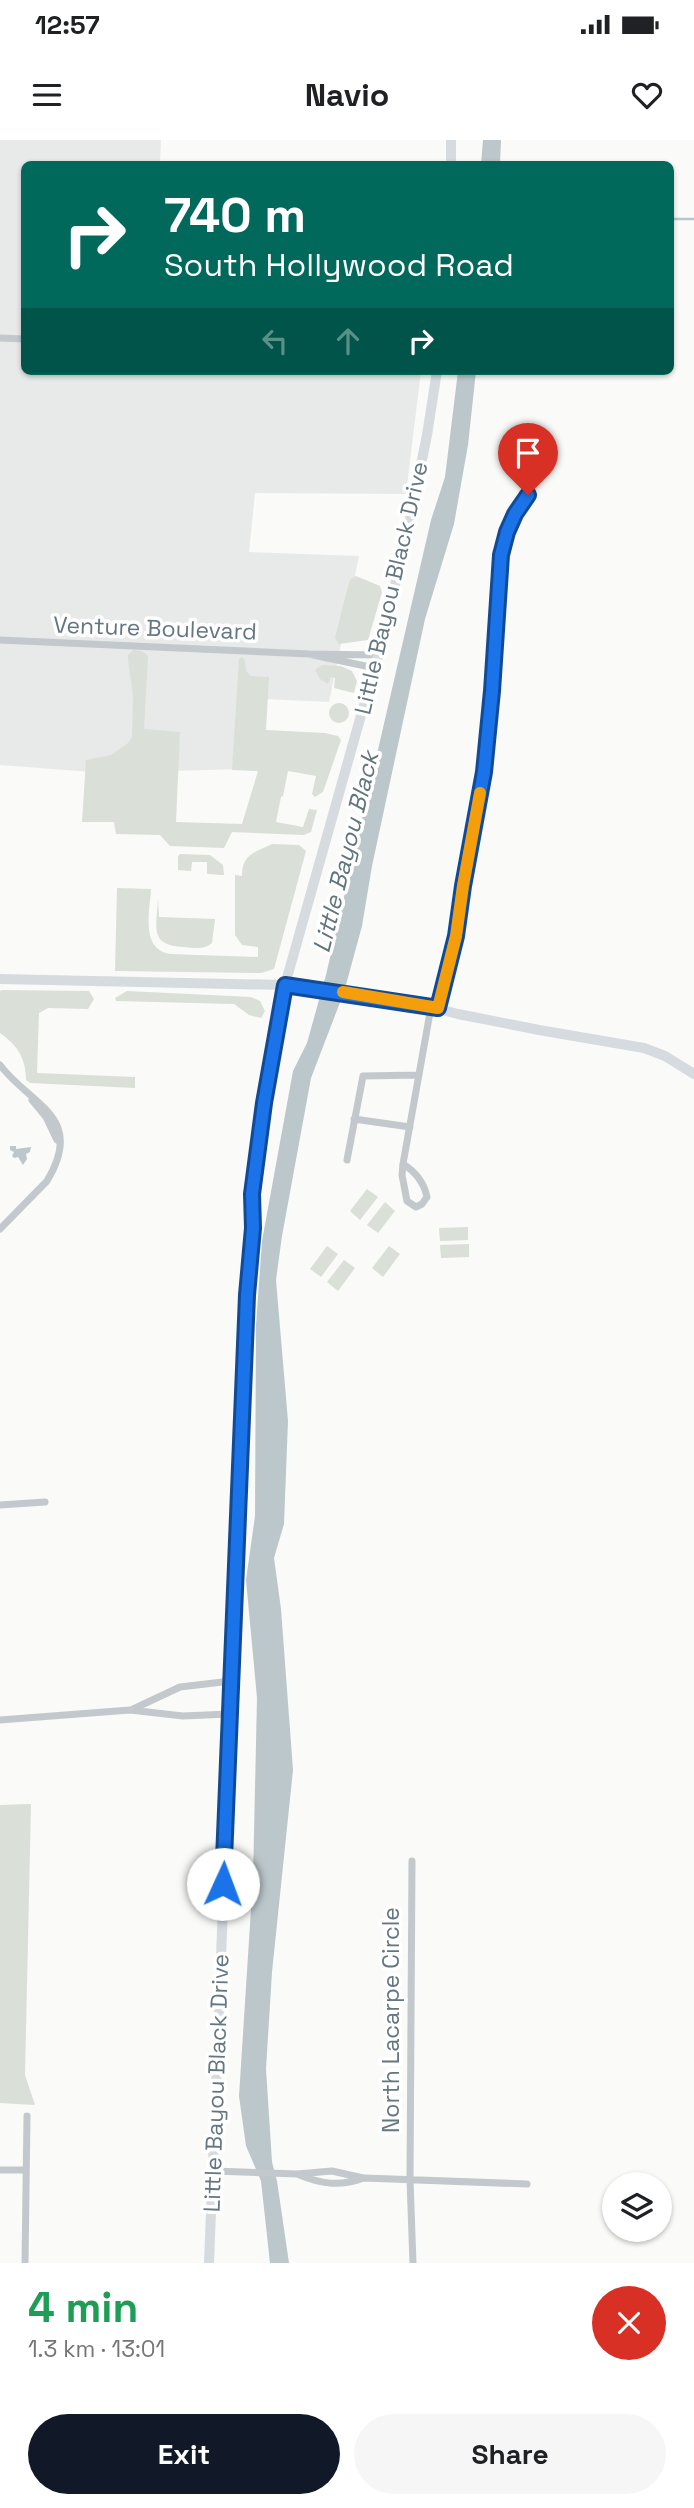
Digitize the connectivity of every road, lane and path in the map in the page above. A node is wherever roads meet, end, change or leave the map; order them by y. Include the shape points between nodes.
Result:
1 (451, 140) edge
2 (451, 161) edge
3 (0, 338) edge
4 (21, 340) edge
5 (436, 375) edge
6 (528, 495) dead end
7 (0, 640) edge
8 (309, 654) junction
9 (378, 654) junction
10 (374, 667) junction
11 (0, 979) edge
12 (285, 985) junction
13 (434, 1007) junction
14 (0, 1065) edge
15 (694, 1074) edge
16 (419, 1075) junction
17 (354, 1119) junction
18 (410, 1126) junction
19 (347, 1160) dead end
20 (403, 1164) junction
21 (0, 1229) edge
22 (45, 1502) dead end
23 (0, 1504) edge
24 (230, 1681) junction
25 (130, 1710) junction
26 (229, 1714) junction
27 (0, 1720) edge
28 (412, 1861) dead end
29 (27, 2116) dead end
30 (0, 2169) edge
31 (25, 2170) junction
32 (212, 2171) junction
33 (297, 2174) junction
34 (364, 2178) junction
35 (410, 2180) junction
36 (527, 2184) dead end
37 (25, 2263) edge
38 (209, 2263) edge
39 (413, 2263) edge

1 - 2 main road
3 - 4 street
5 - 9 main road, Little Bayou Black Drive via 406,539
6 - 13 street via 515,514 501,555 484,772 456,936
7 - 8 street, Venture Boulevard
8 - 9 street, Venture Boulevard
8 - 10 street, Venture Boulevard
9 - 10 main road, Little Bayou Black Drive
10 - 12 main road, Little Bayou Black Drive
11 - 12 main road
12 - 13 main road
12 - 24 main road, Little Bayou Black Drive via 252,1194
13 - 15 main road via 644,1048
13 - 16 street
14 - 21 street via 46,1117 60,1147 47,1181
16 - 17 street via 363,1076
16 - 18 street
17 - 18 street
17 - 19 street
18 - 20 street
20 - 20 street via 425,1186 427,1197 422,1205 407,1201
22 - 23 street
24 - 25 street via 180,1687
24 - 26 main road, Little Bayou Black Drive
25 - 26 street via 183,1716
25 - 27 street
26 - 32 main road, Little Bayou Black Drive
28 - 35 street, North Lacarpe Circle
29 - 31 street
30 - 31 street
31 - 37 street
32 - 33 street
32 - 38 main road, Little Bayou Black Drive
33 - 34 street via 332,2171
33 - 34 street via 319,2183
34 - 35 street
35 - 36 street
35 - 39 street, North Lacarpe Circle

